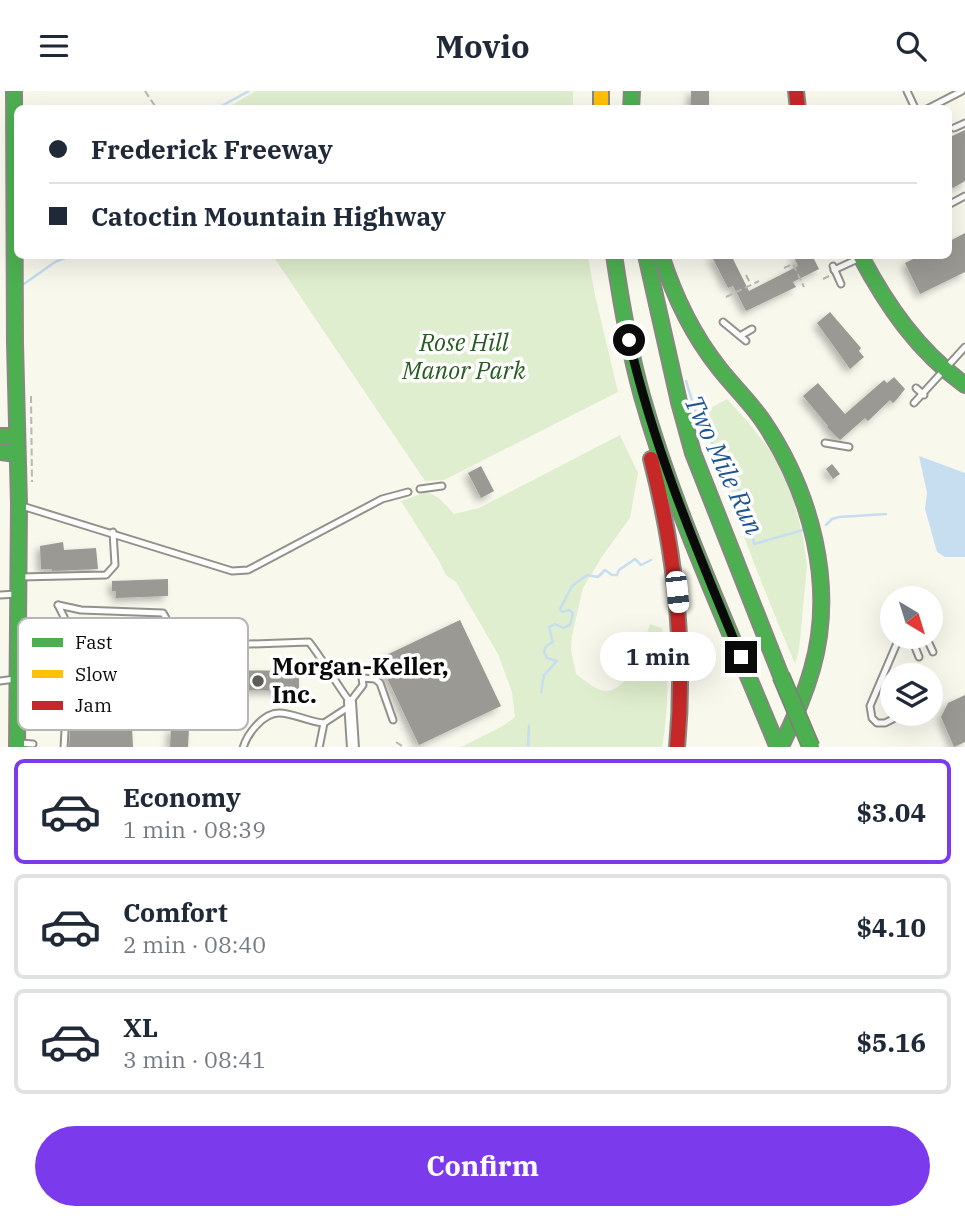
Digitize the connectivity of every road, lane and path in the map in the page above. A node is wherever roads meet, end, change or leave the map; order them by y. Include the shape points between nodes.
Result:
1 (14, 91) edge
2 (962, 91) edge
3 (934, 105) edge
4 (11, 117) edge
5 (965, 123) edge
6 (954, 128) dead end
7 (615, 259) edge
8 (647, 259) edge
9 (662, 259) edge
10 (856, 259) edge
11 (864, 259) edge
12 (784, 268) dead end
13 (746, 275) dead end
14 (759, 281) dead end
15 (841, 284) dead end
16 (751, 285) junction
17 (804, 287) dead end
18 (726, 297) dead end
19 (723, 322) dead end
20 (752, 329) dead end
21 (740, 336) junction
22 (746, 341) dead end
23 (965, 347) edge
24 (945, 370) junction
25 (640, 385) junction
26 (965, 385) edge
27 (916, 387) dead end
28 (924, 395) junction
29 (32, 396) dead end
30 (914, 403) dead end
31 (8, 436) edge
32 (825, 443) dead end
33 (849, 447) dead end
34 (8, 453) edge
35 (442, 486) dead end
36 (32, 487) dead end
37 (420, 489) dead end
38 (408, 492) dead end
39 (19, 505) junction
40 (113, 532) junction
41 (18, 577) junction
42 (17, 594) junction
43 (0, 595) edge
44 (64, 618) edge
45 (166, 618) edge
46 (248, 644) edge
47 (916, 649) edge
48 (932, 649) edge
49 (933, 652) dead end
50 (919, 657) dead end
51 (8, 680) edge
52 (880, 683) edge
53 (350, 704) junction
54 (16, 713) joint
55 (393, 720) dead end
56 (18, 722) edge
57 (324, 723) junction
58 (880, 723) edge
59 (396, 741) dead end
60 (243, 747) edge
61 (319, 747) edge
62 (353, 747) edge
63 (405, 747) edge
64 (677, 747) edge
65 (779, 747) edge
66 (811, 747) edge

1 - 4 main road
2 - 3 lane
4 - 31 main road
5 - 6 lane
7 - 25 main road
8 - 66 main road, bridge via 693,453
9 - 65 main road via 693,332 781,448 812,525 822,601 817,646 802,706
10 - 15 lane via 833,268
11 - 24 main road via 900,323
12 - 17 path via 793,264
13 - 16 path
14 - 16 path
16 - 18 path
19 - 21 lane
20 - 21 lane
21 - 22 lane
23 - 24 lane
24 - 26 main road
24 - 28 lane
25 - 64 main road via 643,431 664,513 679,607 682,673
25 - 65 main road via 683,515
27 - 28 lane
28 - 30 lane
29 - 36 path
31 - 34 main road
32 - 33 lane
34 - 39 main road
35 - 37 lane
38 - 40 lane via 382,499 248,570 232,571
39 - 40 lane
39 - 41 main road
40 - 41 lane via 115,565 106,575
41 - 42 main road
42 - 43 lane
42 - 51 main road
44 - 45 lane via 58,605 163,613
46 - 53 lane via 309,642
47 - 50 lane
48 - 49 lane
51 - 54 main road
52 - 58 lane via 870,706 872,718
53 - 55 lane via 363,685 362,678 375,679 385,692
53 - 57 lane
53 - 62 street
54 - 56 main road
57 - 60 lane via 277,713 261,720
57 - 61 lane
59 - 63 path

